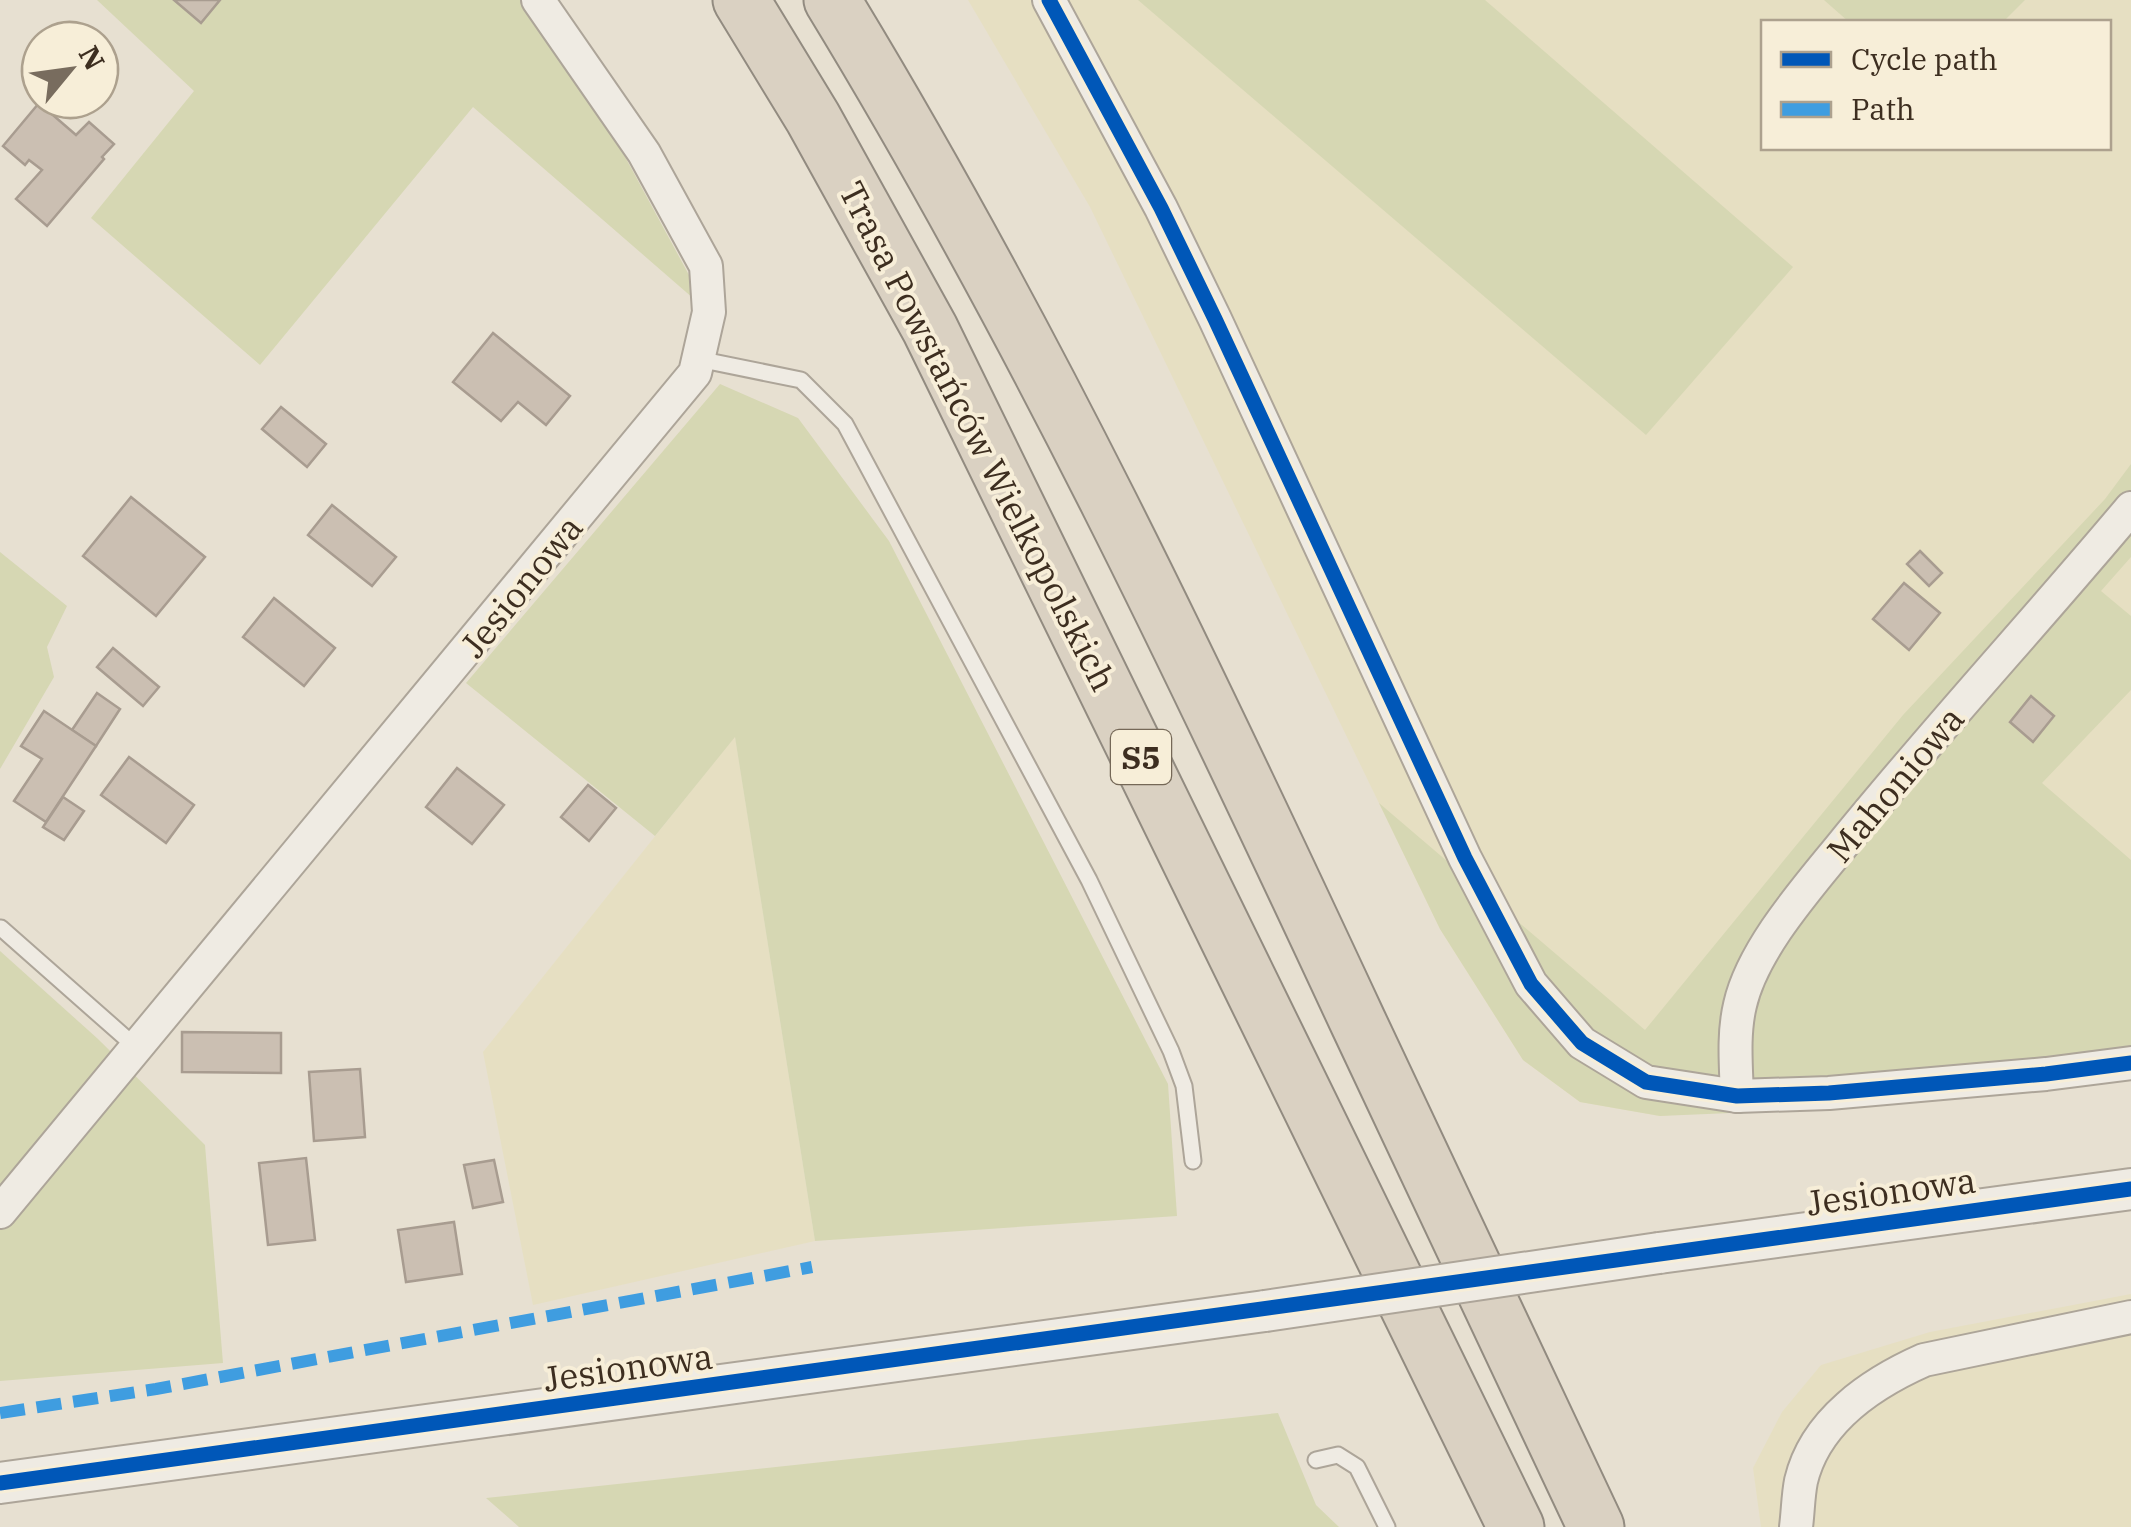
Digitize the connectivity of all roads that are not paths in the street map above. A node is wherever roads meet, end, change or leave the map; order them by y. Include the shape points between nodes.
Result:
1 (538, 0) edge
2 (741, 0) edge
3 (832, 0) edge
4 (1049, 0) edge
5 (696, 366) junction
6 (2131, 508) edge
7 (1, 928) edge
8 (137, 1048) junction
9 (2131, 1062) edge
10 (1737, 1096) junction
11 (1193, 1161) dead end
12 (2131, 1189) edge
13 (0, 1212) edge
14 (2131, 1317) edge
15 (1316, 1460) dead end
16 (0, 1483) edge
17 (1386, 1527) edge
18 (1516, 1527) edge
19 (1596, 1527) edge
20 (1796, 1527) edge

1 - 5 street via 644,154 706,266 708,312
2 - 18 highway, Trasa Powstańców Wielkopolskich / S5 via 930,328
3 - 19 highway, S5 via 1034,352 1199,682
4 - 10 street via 1161,208 1530,984 1582,1044 1646,1082
5 - 8 street, Jesionowa
5 - 11 lane via 800,380 845,424 1089,880 1163,1034 1184,1086
6 - 10 street, Mahoniowa via 1789,911 1740,1002
7 - 8 lane
8 - 13 street, Jesionowa
9 - 10 street
12 - 16 street, Jesionowa, bridge
14 - 20 street via 1924,1360 1894,1373 1827,1426 1802,1478
15 - 17 lane via 1338,1456 1357,1467

